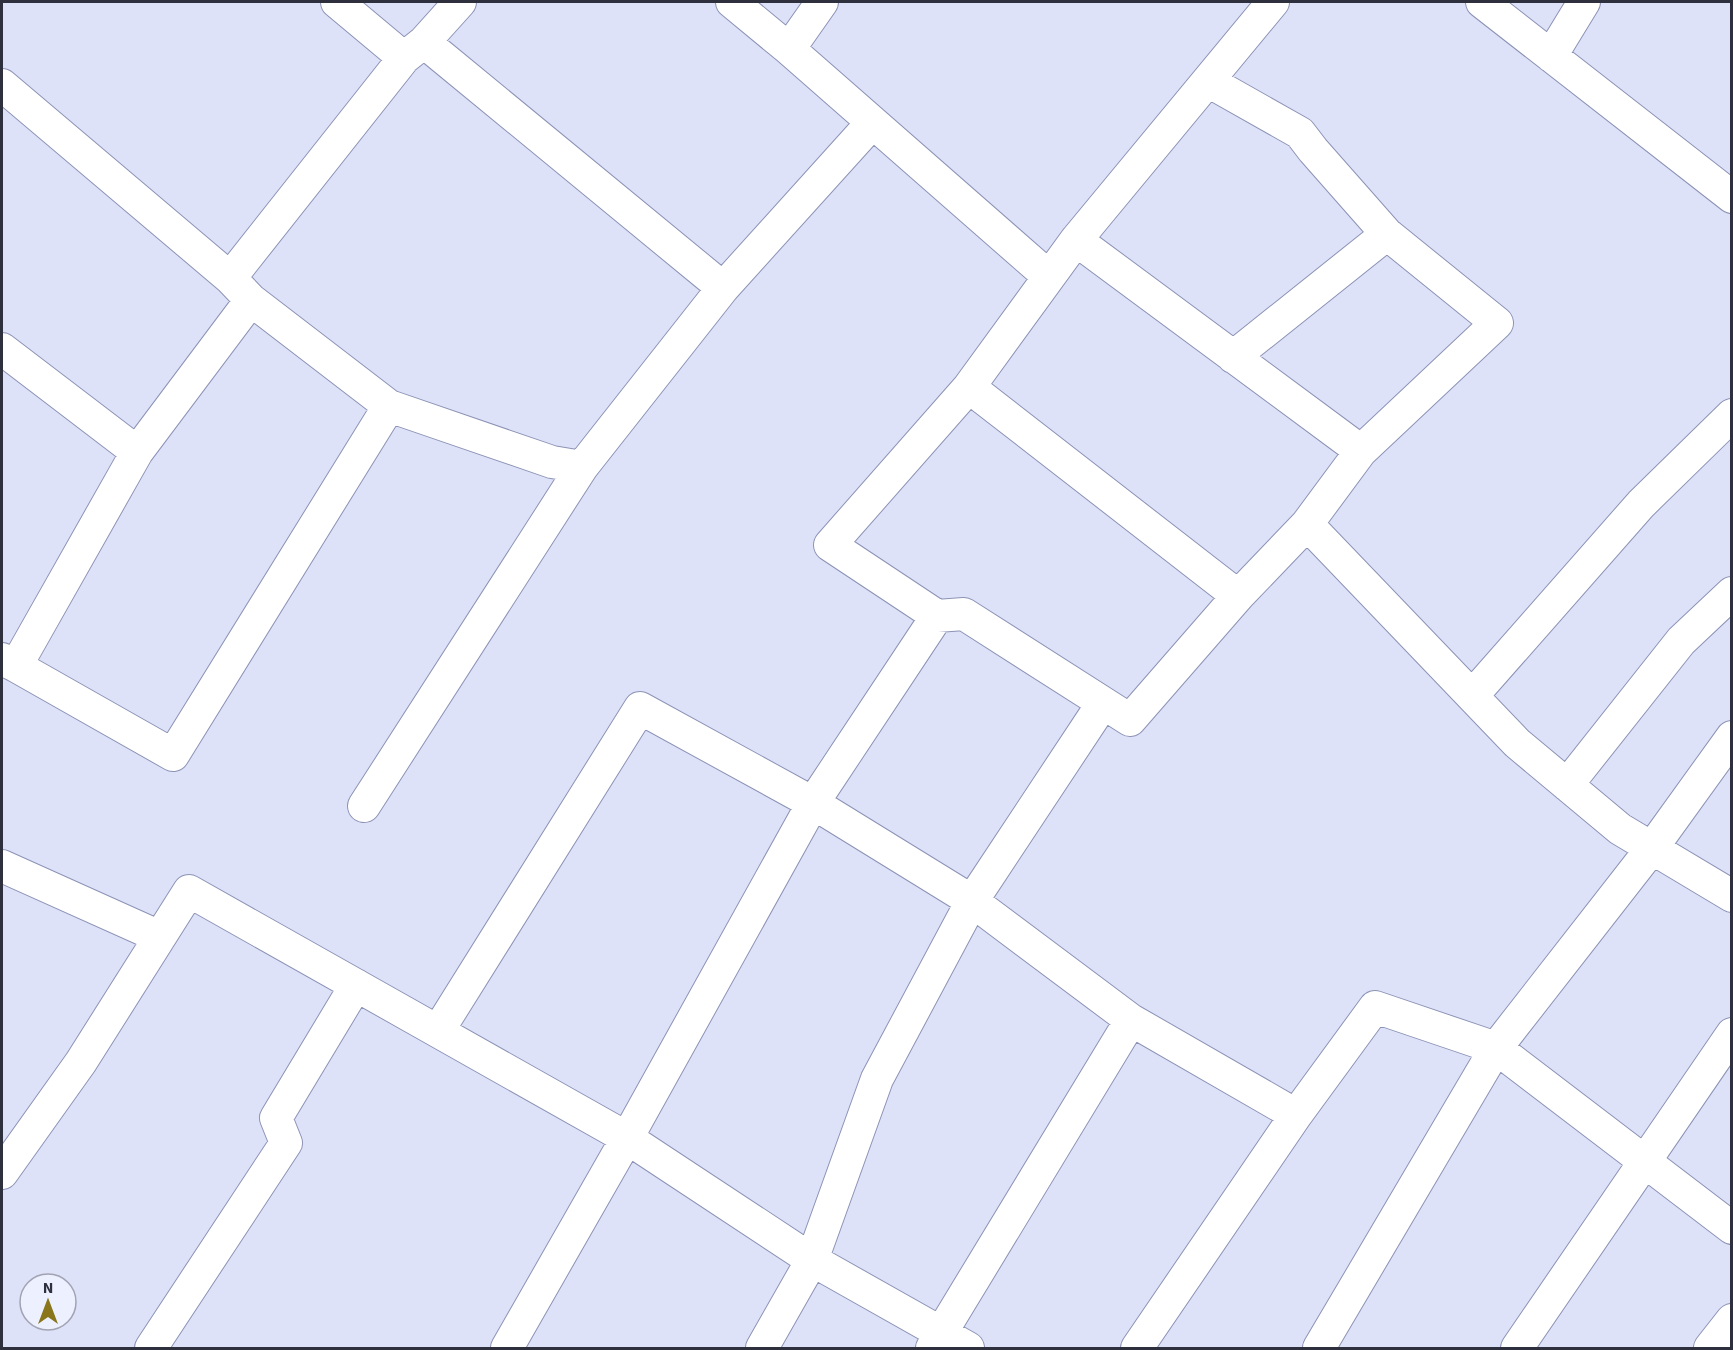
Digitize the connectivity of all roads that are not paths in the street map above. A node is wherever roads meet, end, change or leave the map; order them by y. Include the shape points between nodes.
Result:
1 (337, 2) edge
2 (460, 2) edge
3 (732, 2) edge
4 (822, 2) edge
5 (1273, 2) edge
6 (1482, 2) edge
7 (1584, 2) edge
8 (789, 49) junction
9 (414, 50) junction
10 (1551, 56) junction
11 (1208, 81) junction
12 (2, 86) edge
13 (872, 123) junction
14 (1731, 197) edge
15 (1388, 234) junction
16 (1076, 240) junction
17 (1048, 276) junction
18 (723, 288) junction
19 (240, 289) junction
20 (2, 349) edge
21 (1233, 357) junction
22 (969, 387) junction
23 (389, 406) junction
24 (1731, 415) edge
25 (1360, 451) junction
26 (137, 452) junction
27 (582, 467) junction
28 (1307, 524) junction
29 (1731, 593) edge
30 (1238, 596) junction
31 (937, 616) junction
32 (9, 662) edge
33 (1472, 696) junction
34 (1103, 703) junction
35 (1731, 737) edge
36 (1567, 785) junction
37 (813, 803) junction
38 (364, 806) dead end
39 (1652, 848) junction
40 (2, 866) edge
41 (1731, 896) edge
42 (972, 901) junction
43 (160, 937) junction
44 (356, 985) junction
45 (1131, 1020) junction
46 (438, 1032) junction
47 (1731, 1034) edge
48 (1496, 1048) junction
49 (1296, 1115) junction
50 (627, 1138) junction
51 (1644, 1161) junction
52 (2, 1173) edge
53 (1731, 1228) edge
54 (812, 1260) junction
55 (1731, 1320) edge
56 (937, 1340) edge
57 (151, 1348) edge
58 (507, 1348) edge
59 (762, 1348) edge
60 (968, 1348) edge
61 (1137, 1348) edge
62 (1319, 1348) edge
63 (1517, 1348) edge
64 (1710, 1348) edge

1 - 9 street
2 - 9 street
3 - 8 street
4 - 8 street
5 - 11 street
6 - 10 street
7 - 10 street
8 - 13 street
9 - 18 street
9 - 19 street
10 - 14 street
11 - 15 street via 1300,133
11 - 16 street
12 - 19 street
13 - 17 street
13 - 18 street
15 - 21 street
15 - 25 street via 1497,323
16 - 17 street
16 - 21 street
17 - 22 street
18 - 27 street
19 - 23 street
19 - 26 street
20 - 26 street
21 - 25 street
22 - 30 street
22 - 31 street via 830,544
23 - 27 street via 552,462
23 - 32 street via 173,755
24 - 33 street via 1641,504
25 - 28 street
26 - 32 street
27 - 38 street
28 - 30 street
28 - 33 street
29 - 36 street via 1681,641
30 - 34 street via 1130,720
31 - 34 street via 964,614
31 - 37 street
33 - 36 street
34 - 42 street
35 - 39 street
36 - 39 street via 1620,829
37 - 42 street
37 - 46 street via 640,708
37 - 50 street
39 - 41 street
39 - 48 street
40 - 43 street
42 - 45 street
42 - 54 street via 877,1079
43 - 44 street via 189,891
43 - 52 street via 81,1062
44 - 46 street
44 - 57 street via 276,1118 286,1143
45 - 49 street
45 - 56 street
46 - 50 street
47 - 51 street
48 - 49 street via 1375,1007
48 - 51 street
48 - 62 street
49 - 61 street
50 - 54 street
50 - 58 street
51 - 53 street
51 - 63 street
54 - 56 street
54 - 59 street
55 - 64 street
56 - 60 street

